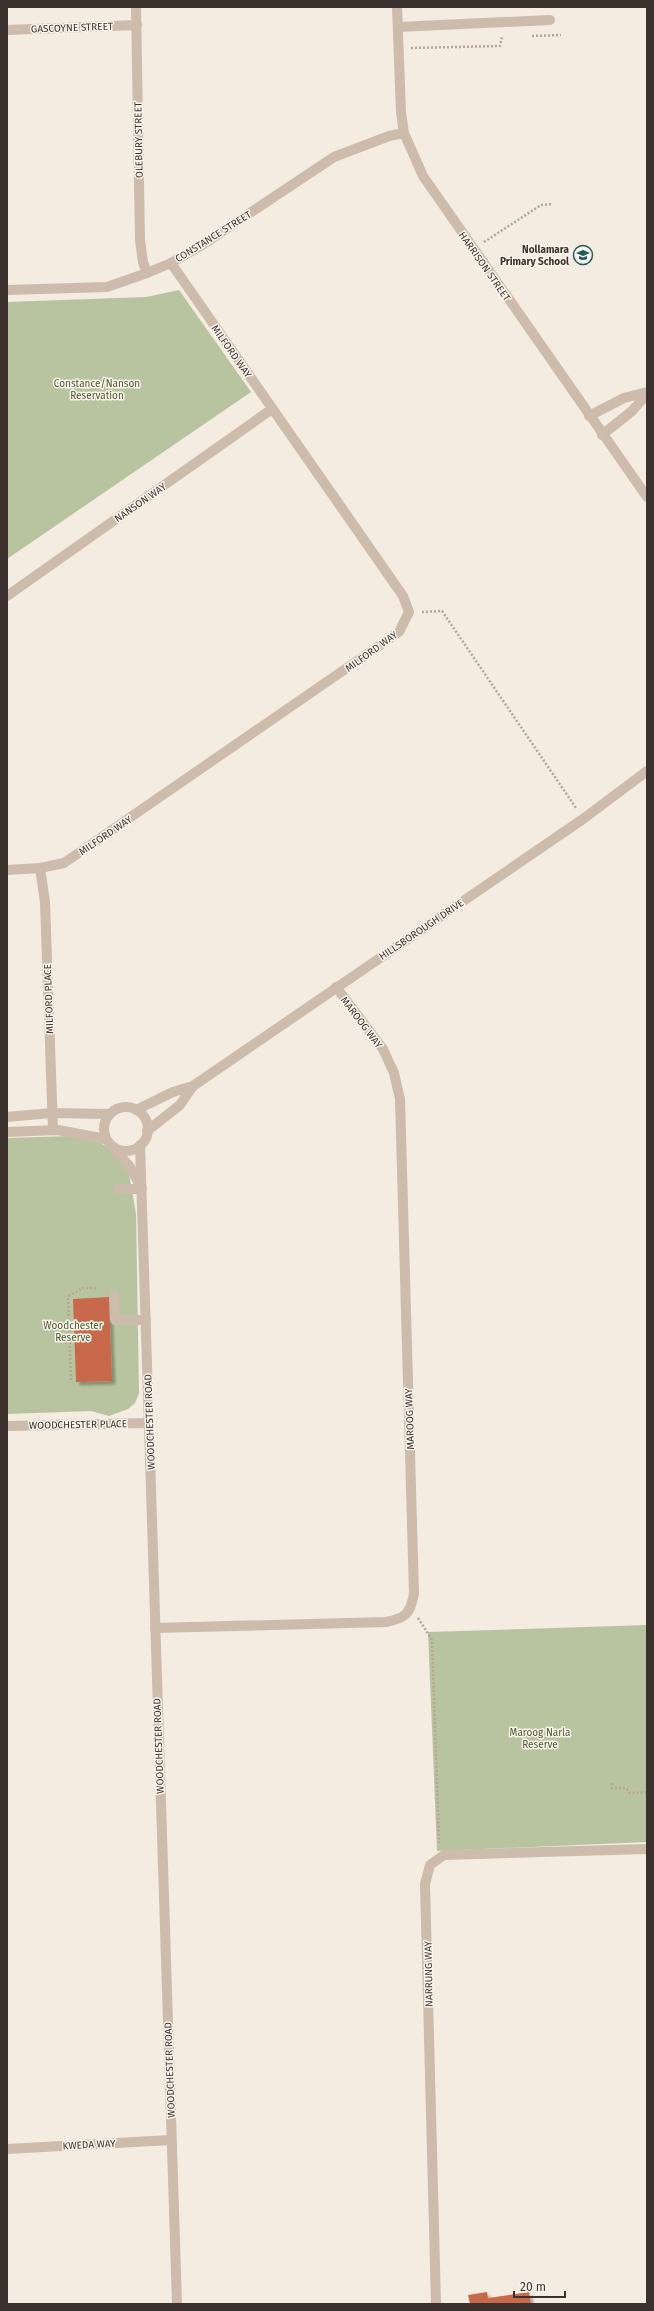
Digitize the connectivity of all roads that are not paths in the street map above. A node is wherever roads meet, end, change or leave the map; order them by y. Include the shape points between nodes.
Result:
1 (136, 7) edge
2 (397, 7) edge
3 (550, 20) dead end
4 (137, 25) junction
5 (398, 27) junction
6 (7, 30) edge
7 (404, 133) junction
8 (171, 263) junction
9 (147, 273) junction
10 (7, 290) edge
11 (647, 393) edge
12 (272, 409) junction
13 (589, 416) junction
14 (602, 435) junction
15 (647, 497) edge
16 (7, 596) edge
17 (647, 771) edge
18 (40, 868) junction
19 (7, 870) edge
20 (336, 987) junction
21 (193, 1086) junction
22 (136, 1110) junction
23 (52, 1113) junction
24 (109, 1114) junction
25 (7, 1117) edge
26 (53, 1130) junction
27 (147, 1131) junction
28 (7, 1132) edge
29 (109, 1142) junction
30 (140, 1145) junction
31 (142, 1188) junction
32 (118, 1189) dead end
33 (114, 1296) dead end
34 (146, 1320) junction
35 (149, 1423) junction
36 (7, 1426) edge
37 (154, 1628) junction
38 (647, 1849) edge
39 (171, 2140) junction
40 (7, 2149) edge
41 (177, 2304) edge
42 (436, 2304) edge

1 - 4 street, OLEBURY STREET
2 - 5 street, HARRISON STREET
3 - 5 street
4 - 6 street, GASCOYNE STREET
4 - 9 street, OLEBURY STREET via 140,240
5 - 7 street, HARRISON STREET
7 - 8 street, CONSTANCE STREET via 389,136 334,157
7 - 13 street, HARRISON STREET via 424,176
8 - 9 street, CONSTANCE STREET
8 - 12 street, MILFORD WAY
9 - 10 street, CONSTANCE STREET via 107,287
11 - 13 street via 624,398
11 - 14 street via 632,411
12 - 16 street, NANSON WAY
12 - 18 street, MILFORD WAY via 403,596 409,612 399,632 64,863
13 - 14 street, HARRISON STREET
14 - 15 street, HARRISON STREET
17 - 20 street, HILLSBOROUGH DRIVE via 583,819
18 - 19 street, MILFORD WAY
18 - 23 street, MILFORD PLACE via 45,902
20 - 21 street, HILLSBOROUGH DRIVE
20 - 37 street, MAROOG WAY via 384,1049 394,1073 400,1099 414,1594 412,1608 402,1619 386,1622
21 - 22 street, HILLSBOROUGH DRIVE via 172,1092
21 - 27 street, HILLSBOROUGH DRIVE via 180,1105
22 - 24 street via 126,1107 115,1109
22 - 27 street via 146,1121
23 - 24 street
23 - 25 street
23 - 26 street, MILFORD PLACE
24 - 29 street via 104,1124
26 - 28 street
26 - 29 street via 72,1131
27 - 30 street
29 - 30 street via 126,1151
29 - 31 street, WOODCHESTER ROAD via 130,1167
30 - 31 street, WOODCHESTER ROAD
31 - 32 street
31 - 34 street, WOODCHESTER ROAD
33 - 34 street via 115,1320
34 - 35 street, WOODCHESTER ROAD
35 - 36 street, WOODCHESTER PLACE
35 - 37 street, WOODCHESTER ROAD
37 - 39 street, WOODCHESTER ROAD
38 - 42 street, NARRUNG WAY via 440,1857 430,1865 425,1884
39 - 40 street, KWEDA WAY
39 - 41 street, WOODCHESTER ROAD

